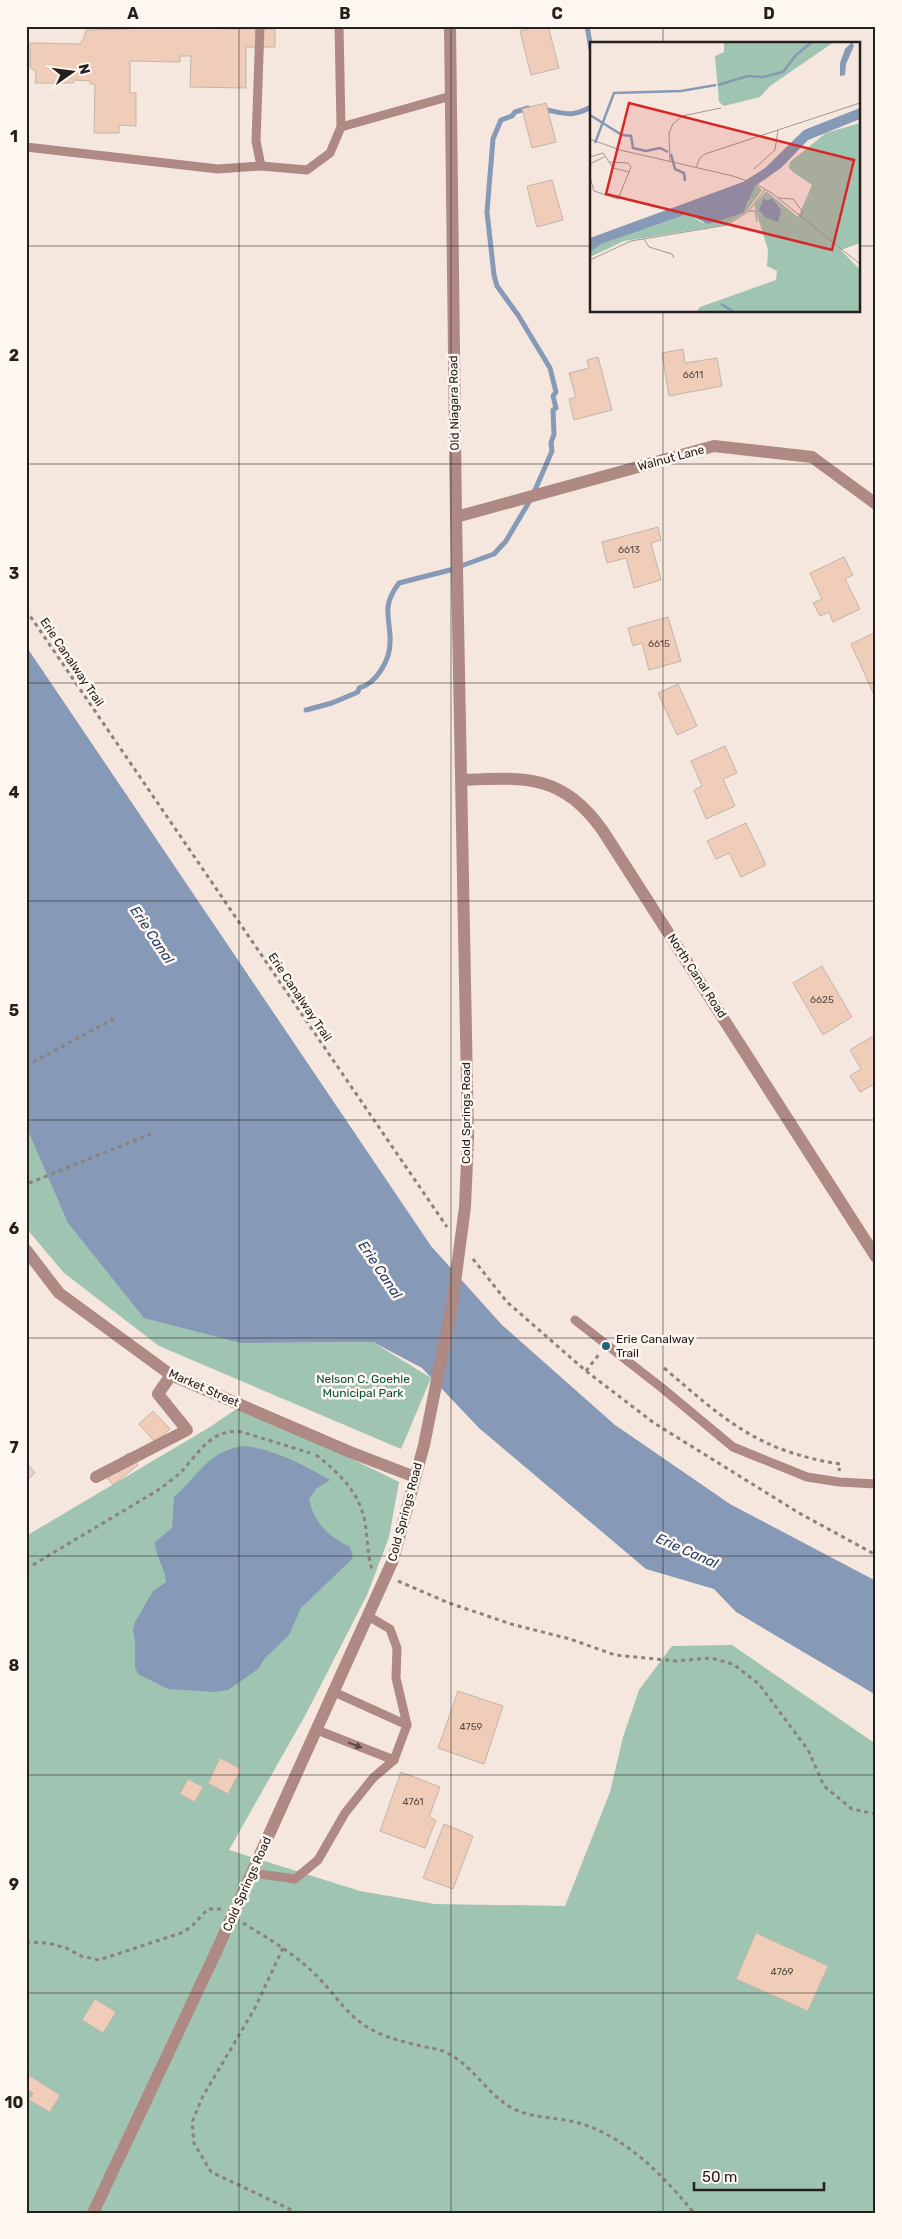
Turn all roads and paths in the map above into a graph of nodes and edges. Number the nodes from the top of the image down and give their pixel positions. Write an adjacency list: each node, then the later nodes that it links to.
1 (260, 26): 7 (lane)
2 (339, 26): 5 (lane)
3 (450, 26): 4 (street, Old Niagara Road)
4 (451, 96): 5 (lane); 9 (street, Old Niagara Road)
5 (341, 126): 7 (lane)
6 (26, 147): 7 (lane)
7 (261, 166)
8 (876, 504): 9 (street, Walnut Lane)
9 (456, 517): 11 (street, Old Niagara Road)
10 (26, 610): 16 (path, Erie Canalway Trail)
11 (462, 780): 18 (street, North Canal Road); 26 (street, Cold Springs Road)
12 (115, 1018): 13 (path)
13 (26, 1066)
14 (151, 1134): 15 (path)
15 (28, 1183)
16 (449, 1229)
17 (26, 1250): 24 (street, Market Street)
18 (876, 1257)
19 (472, 1258): 23 (path)
20 (575, 1320): 21 (lane)
21 (607, 1345): 23 (path); 27 (lane)
22 (664, 1368): 27 (path)
23 (586, 1371): 29 (path)
24 (171, 1375): 25 (street); 26 (street, Market Street)
25 (96, 1477)
26 (415, 1477): 33 (street, Cold Springs Road)
27 (839, 1482): 28 (lane)
28 (876, 1484)
29 (876, 1555)
30 (26, 1569): 31 (path)
31 (381, 1573)
32 (389, 1577): 38 (path)
33 (368, 1616): 34 (street, Cold Springs Road); 35 (lane)
34 (334, 1692): 35 (lane); 36 (street, Cold Springs Road)
35 (408, 1725): 37 (lane)
36 (316, 1730): 37 (lane, one-way to 37); 39 (street, Cold Springs Road)
37 (394, 1760): 39 (lane)
38 (876, 1814)
39 (252, 1873): 44 (street, Cold Springs Road)
40 (229, 1914): 42 (path)
41 (236, 1918): 43 (path)
42 (26, 1942)
43 (283, 1948): 45 (path); 46 (path)
44 (93, 2213)
45 (298, 2213)
46 (694, 2213)

